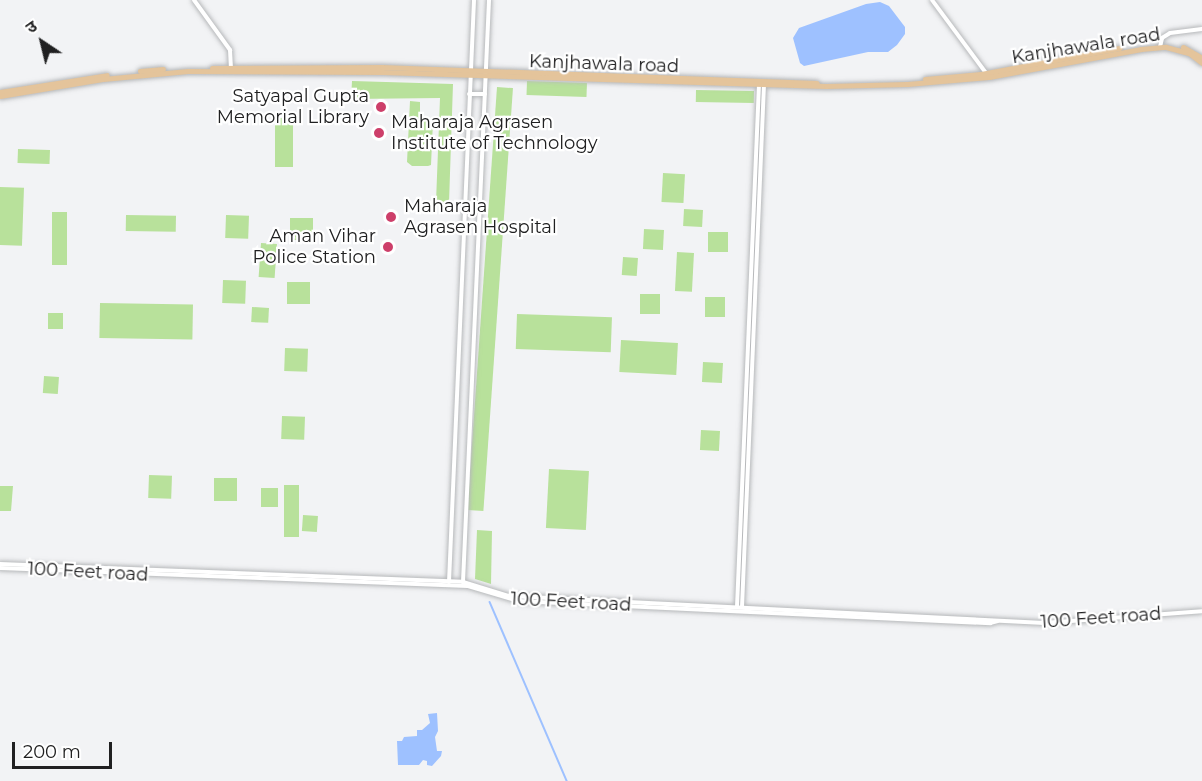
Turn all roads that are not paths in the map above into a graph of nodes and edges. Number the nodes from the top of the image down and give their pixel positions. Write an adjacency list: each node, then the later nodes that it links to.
1 (194, 0): 9 (street)
2 (474, 0): 10 (street)
3 (489, 0): 11 (street)
4 (932, 0): 12 (street)
5 (1202, 28): 6 (street)
6 (1160, 46): 7 (main road, Kanjhawala road); 8 (main road, Kanjhawala road); 12 (main road, Kanjhawala road); 13 (main road, Kanjhawala road)
7 (1202, 58)
8 (1202, 63)
9 (231, 68): 10 (main road, Kanjhawala road); 14 (main road, Kanjhawala road)
10 (470, 72): 11 (main road, Kanjhawala road); 14 (main road, Kanjhawala road); 15 (street)
11 (486, 73): 13 (main road, Kanjhawala road); 16 (street)
12 (986, 73): 13 (main road, Kanjhawala road)
13 (762, 82): 20 (street)
14 (0, 94)
15 (470, 94): 16 (street); 18 (street)
16 (485, 94): 19 (street)
17 (0, 566): 18 (street, 100 Feet road)
18 (449, 584): 19 (street, 100 Feet road)
19 (462, 584): 20 (street, 100 Feet road)
20 (739, 609): 21 (street, 100 Feet road)
21 (1202, 611)

